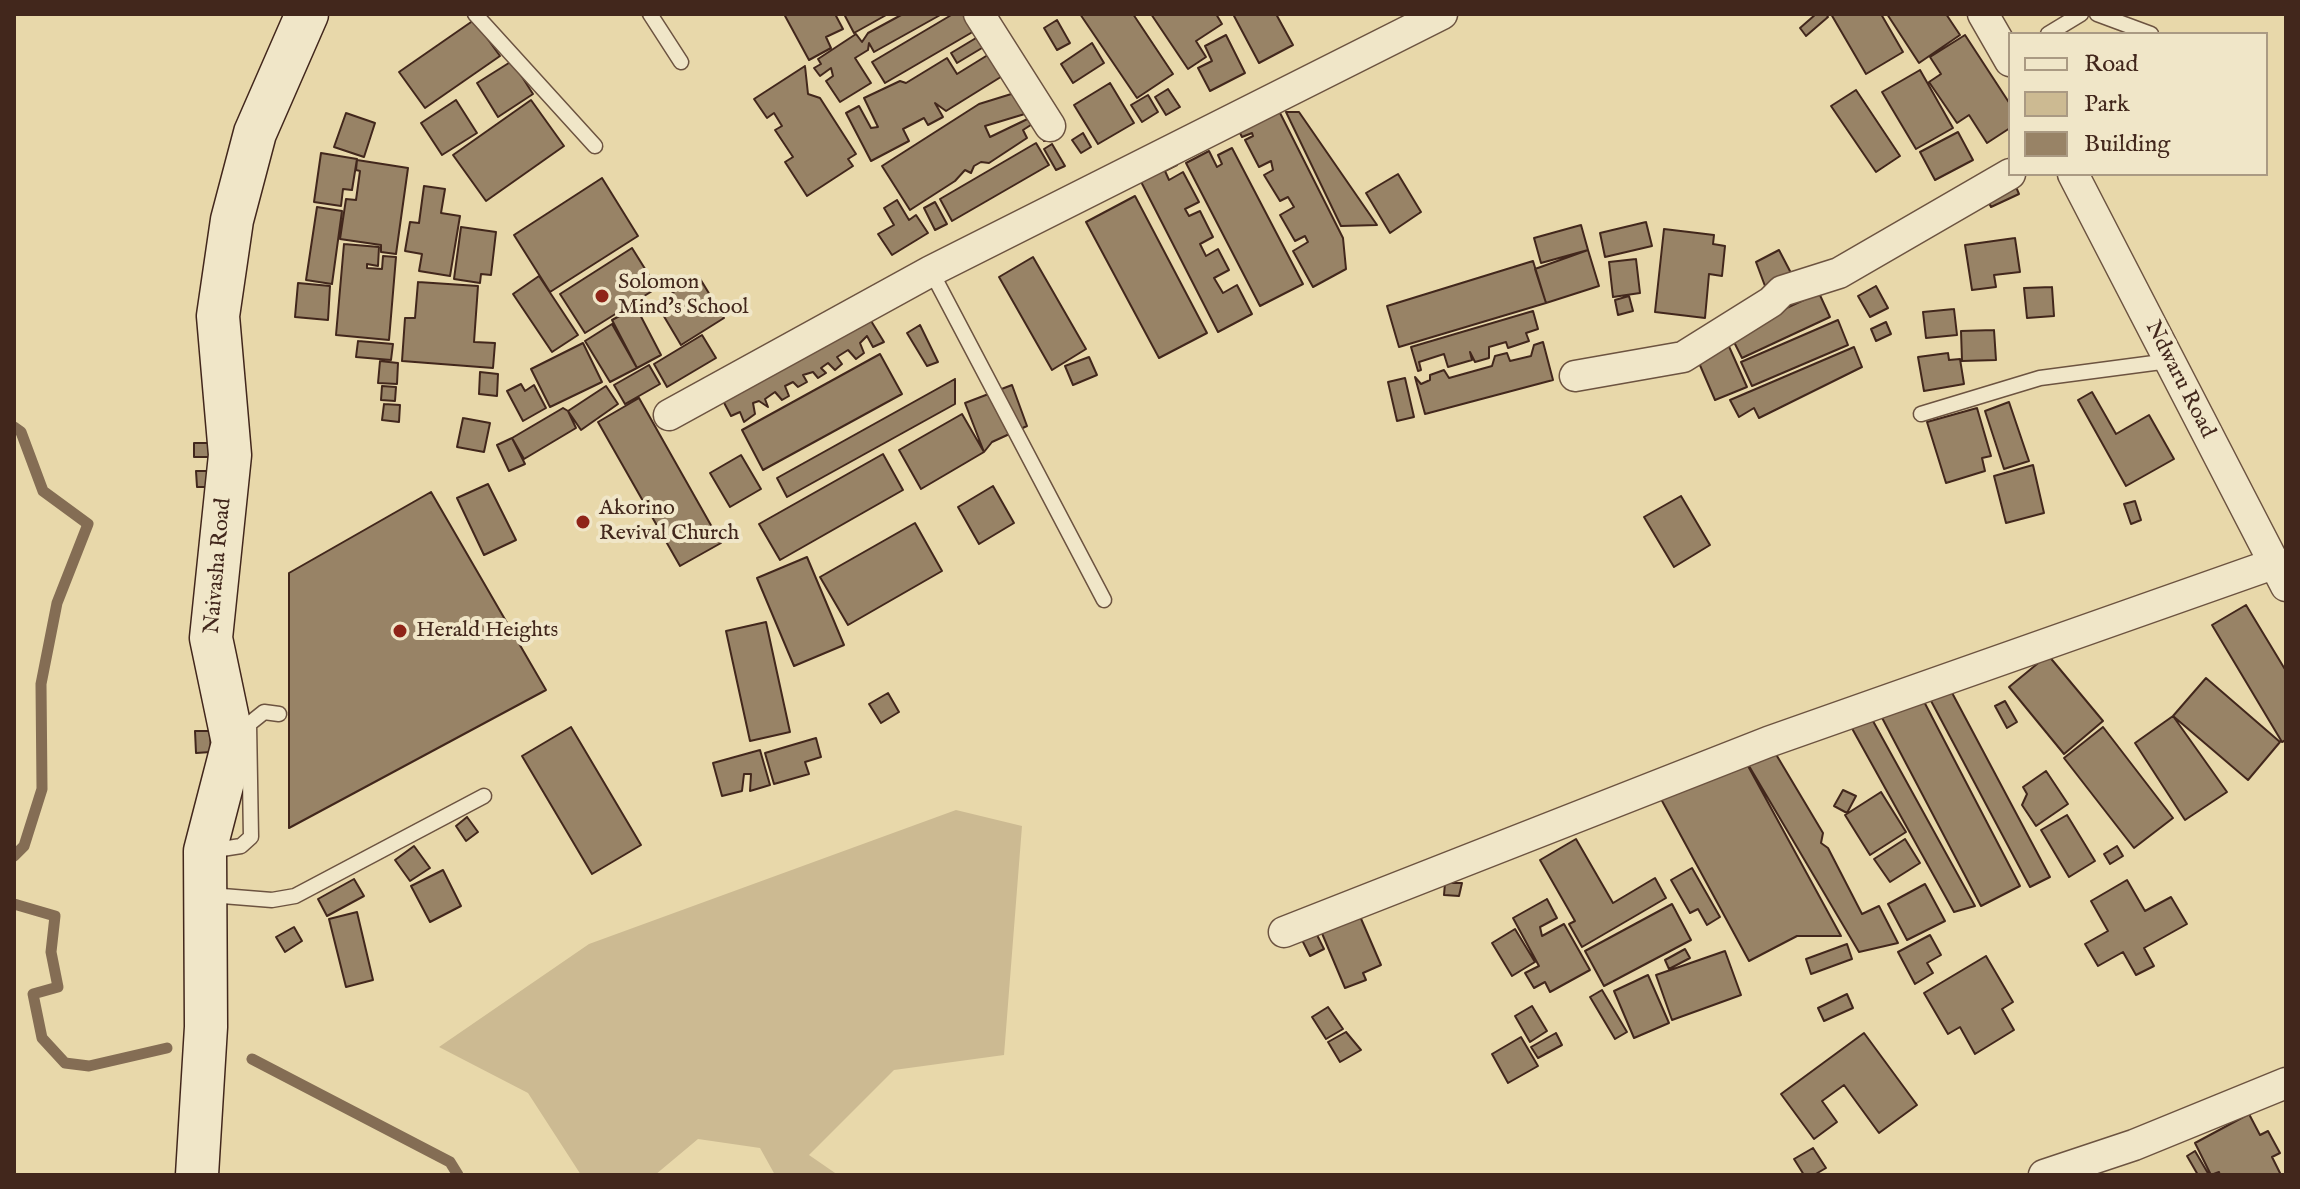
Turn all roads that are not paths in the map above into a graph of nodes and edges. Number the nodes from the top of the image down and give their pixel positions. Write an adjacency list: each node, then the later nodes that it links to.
1 (307, 14): 26 (main road, Naivasha Road)
2 (475, 14): 14 (lane)
3 (650, 14): 12 (lane)
4 (979, 14): 13 (street)
5 (1442, 14): 17 (street)
6 (1983, 14): 11 (street)
7 (2081, 14): 9 (lane)
8 (2097, 14): 10 (lane)
9 (2051, 32)
10 (2146, 32)
11 (2008, 57)
12 (681, 62)
13 (1050, 126)
14 (595, 146)
15 (2008, 175): 19 (street)
16 (2074, 176): 18 (street, Ndwaru Road)
17 (931, 271): 21 (street); 23 (lane)
18 (2169, 361): 20 (lane); 22 (street, Ndwaru Road)
19 (1575, 376)
20 (1921, 414)
21 (669, 415)
22 (2280, 575): 28 (street)
23 (1104, 600)
24 (279, 714): 26 (lane)
25 (484, 796): 27 (lane)
26 (205, 851): 27 (main road, Naivasha Road)
27 (206, 894): 30 (main road, Naivasha Road)
28 (1284, 932)
29 (2286, 1083): 31 (street)
30 (197, 1175)
31 (2044, 1175)

